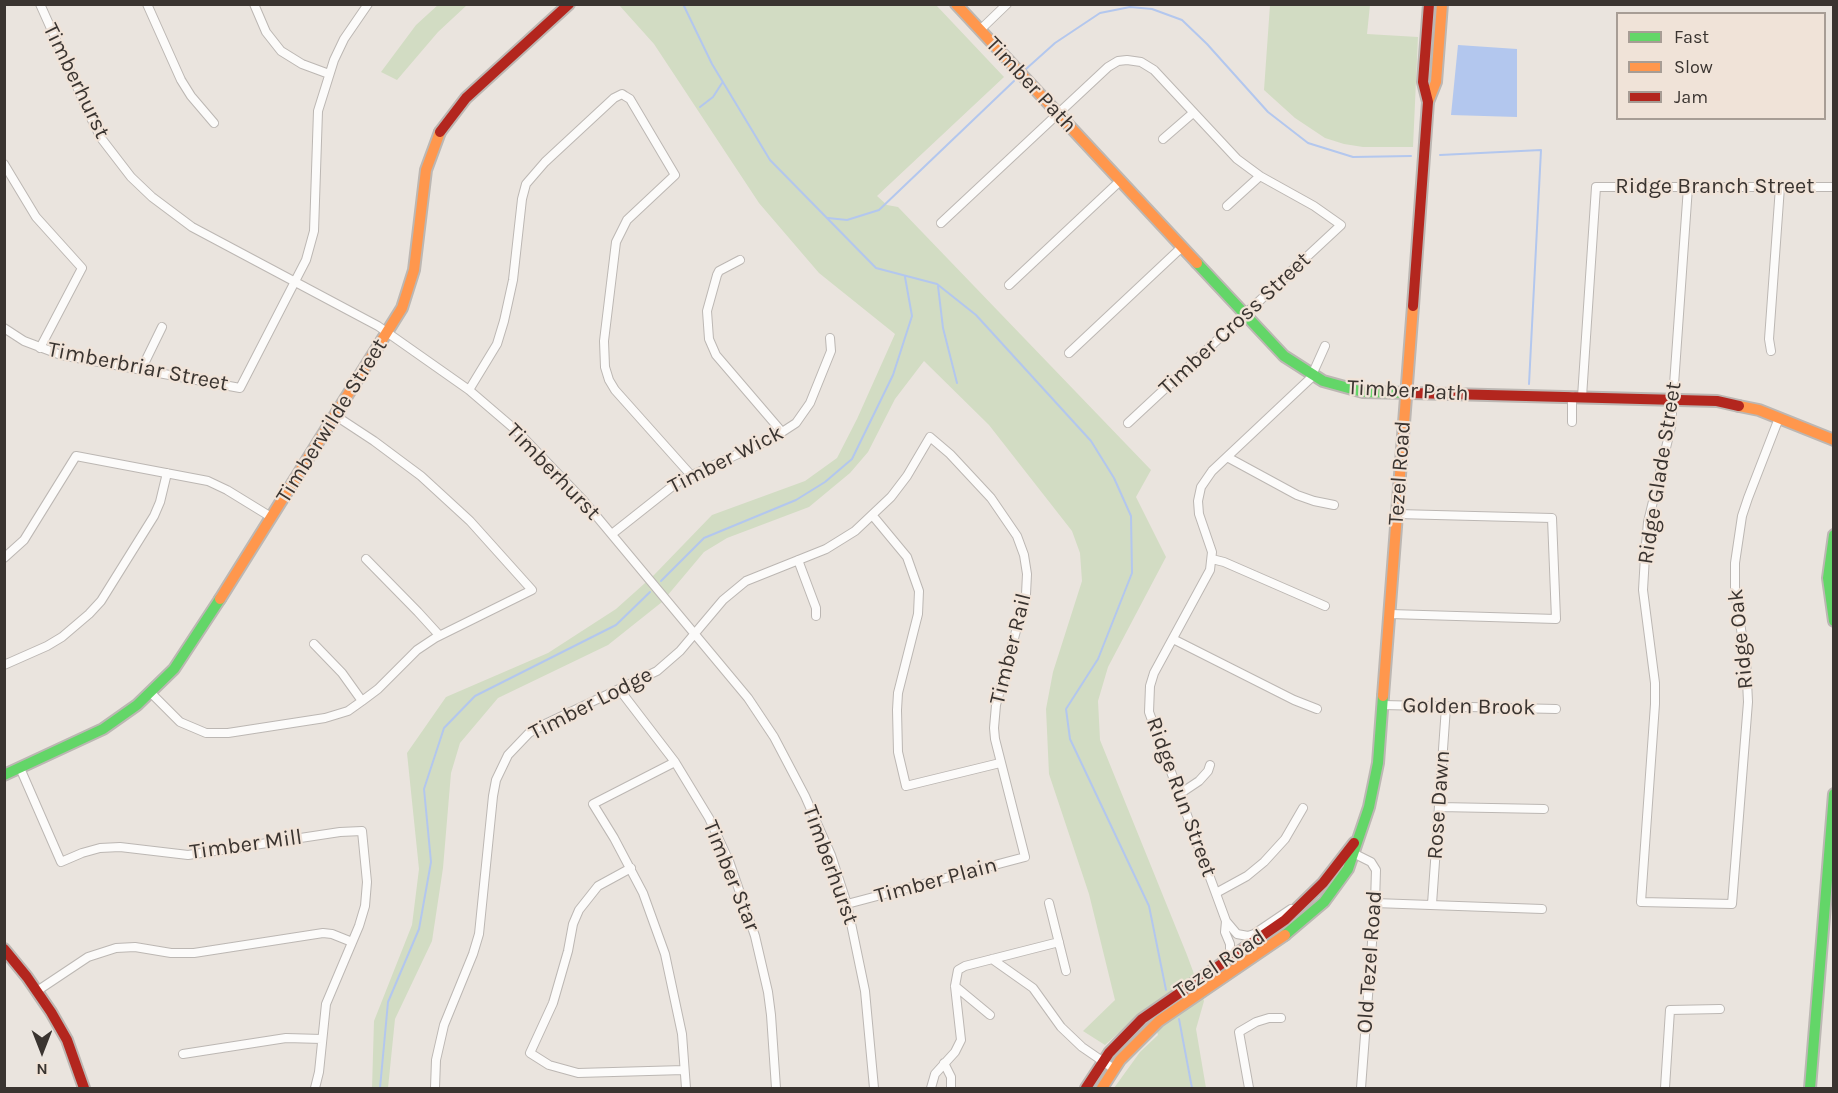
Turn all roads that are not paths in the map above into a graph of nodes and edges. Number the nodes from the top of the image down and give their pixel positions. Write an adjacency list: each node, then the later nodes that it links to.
1 (40, 4): 27 (street, Timberhurst)
2 (147, 4): 15 (street)
3 (254, 4): 11 (street)
4 (368, 4): 11 (street)
5 (569, 4): 32 (street, Timberwilde Street)
6 (956, 4): 10 (street, Timber Path)
7 (1007, 4): 10 (street)
8 (1429, 4): 12 (street, Tezel Road)
9 (1442, 4): 12 (street, Tezel Road)
10 (980, 30): 14 (street, Timber Path)
11 (328, 74): 27 (street)
12 (1428, 102): 41 (street, Tezel Road)
13 (1193, 113): 14 (street); 16 (street); 18 (street)
14 (1058, 114): 19 (street, Timber Path); 24 (street)
15 (214, 123)
16 (1164, 139)
17 (4, 165): 35 (street)
18 (1260, 176): 23 (street); 29 (street, Timber Cross Street)
19 (1120, 181): 25 (street, Timber Path); 28 (street)
20 (1688, 187): 21 (street, Ridge Branch Street); 42 (street, Ridge Branch Street); 43 (street, Ridge Glade Street)
21 (1780, 187): 22 (street, Ridge Branch Street); 36 (street)
22 (1833, 187)
23 (1227, 206)
24 (941, 223)
25 (1182, 247): 29 (street, Timber Path); 37 (street)
26 (740, 260): 48 (street)
27 (296, 282): 32 (street, Timberhurst); 38 (street, Timberbriar Street)
28 (1009, 285)
29 (1245, 315): 39 (street, Timber Path); 47 (street, Timber Cross Street)
30 (162, 327): 38 (street)
31 (4, 328): 35 (street, Timberbriar Street)
32 (387, 333): 40 (street, Timberhurst); 44 (street, Timberwilde Street)
33 (830, 338): 48 (street, Timber Wick)
34 (1325, 346): 39 (street)
35 (40, 348): 38 (street, Timberbriar Street)
36 (1771, 351)
37 (1069, 353)
38 (141, 370)
39 (1312, 376): 41 (street, Timber Path); 51 (street)
40 (469, 390): 53 (street); 58 (street, Timberhurst)
41 (1406, 394): 42 (street, Timber Path); 55 (street, Tezel Road)
42 (1577, 396): 43 (street, Timber Path); 46 (street)
43 (1673, 399): 45 (street, Timber Path); 100 (street, Ridge Glade Street)
44 (336, 416): 57 (street, Timberwilde Street); 69 (street)
45 (1779, 418): 50 (street, Timber Path); 100 (street, Ridge Oak)
46 (1572, 422)
47 (1128, 423)
48 (782, 432): 53 (street, Timber Wick)
49 (930, 437): 56 (street, Timber Lodge); 81 (street, Timber Rail)
50 (1833, 440)
51 (1227, 457): 54 (street); 61 (street)
52 (167, 473): 57 (street); 60 (street); 72 (street)
53 (690, 474): 58 (street, Timber Wick)
54 (1334, 505)
55 (1397, 514): 65 (street, Tezel Road); 65 (street)
56 (873, 516): 63 (street, Timber Lodge); 81 (street)
57 (271, 517): 74 (street, Timberwilde Street)
58 (612, 534): 68 (street, Timberhurst)
59 (1833, 535): 67 (street)
60 (4, 558)
61 (1212, 559): 64 (street); 70 (street, Ridge Run Street)
62 (366, 560): 69 (street)
63 (798, 560): 66 (street); 68 (street, Timber Lodge)
64 (1325, 606)
65 (1390, 614): 76 (street, Tezel Road)
66 (816, 616)
67 (1833, 621)
68 (695, 633): 73 (street, Timber Lodge); 98 (street, Timberhurst)
69 (439, 635): 75 (street)
70 (1173, 639): 78 (street); 86 (street, Ridge Run Street)
71 (314, 644): 75 (street)
72 (4, 666)
73 (619, 689): 80 (street, Timber Star); 122 (street, Timber Lodge)
74 (151, 693): 75 (street); 83 (street, Timberwilde Street)
75 (362, 701)
76 (1383, 705): 77 (street, Golden Brook); 90 (street, Tezel Road)
77 (1446, 707): 79 (street, Golden Brook); 87 (street, Rose Dawn)
78 (1317, 709)
79 (1556, 710)
80 (675, 762): 93 (street); 124 (street, Timber Star)
81 (1000, 763): 92 (street, Timber Rail)
82 (1210, 765): 86 (street)
83 (21, 768): 84 (street, Timberwilde Street); 103 (street, Timber Mill)
84 (4, 775)
85 (1833, 794): 91 (street)
86 (1178, 795): 94 (street, Ridge Run Street)
87 (1439, 807): 89 (street); 99 (street, Rose Dawn)
88 (1303, 808): 94 (street)
89 (1544, 808)
90 (1351, 852): 95 (street, Tezel Road); 97 (street, Old Tezel Road); 118 (street, Tezel Road)
91 (1831, 856): 133 (street)
92 (1024, 857): 98 (street, Timber Plain)
93 (631, 868): 119 (street); 119 (street)
94 (1216, 893): 102 (street, Ridge Run Street)
95 (1307, 900): 102 (street); 107 (street, Tezel Road)
96 (1049, 903): 104 (street)
97 (1375, 903): 99 (street); 131 (street, Old Tezel Road)
98 (847, 904): 125 (street, Timberhurst)
99 (1432, 904): 101 (street)
100 (1732, 904)
101 (1542, 909)
102 (1226, 921): 107 (street, Ridge Run Street)
103 (352, 942): 110 (street); 114 (street)
104 (1059, 942): 106 (street); 108 (street)
105 (4, 949): 110 (street)
106 (992, 959): 109 (street); 116 (street)
107 (1225, 961): 116 (street, Tezel Road)
108 (1066, 971)
109 (955, 986): 112 (street); 117 (street)
110 (37, 991): 120 (street)
111 (1720, 1009): 132 (street)
112 (990, 1015)
113 (1281, 1018): 130 (street)
114 (322, 1039): 115 (street); 121 (street)
115 (183, 1054)
116 (1102, 1062): 118 (street); 128 (street, Tezel Road)
117 (944, 1063): 126 (street); 127 (street)
118 (1114, 1069): 129 (street, Tezel Road)
119 (684, 1070): 123 (street)
120 (84, 1089)
121 (315, 1089)
122 (435, 1089)
123 (686, 1089)
124 (776, 1089)
125 (874, 1089)
126 (931, 1089)
127 (951, 1089)
128 (1086, 1089)
129 (1102, 1089)
130 (1250, 1089)
131 (1361, 1089)
132 (1665, 1089)
133 (1810, 1089)

